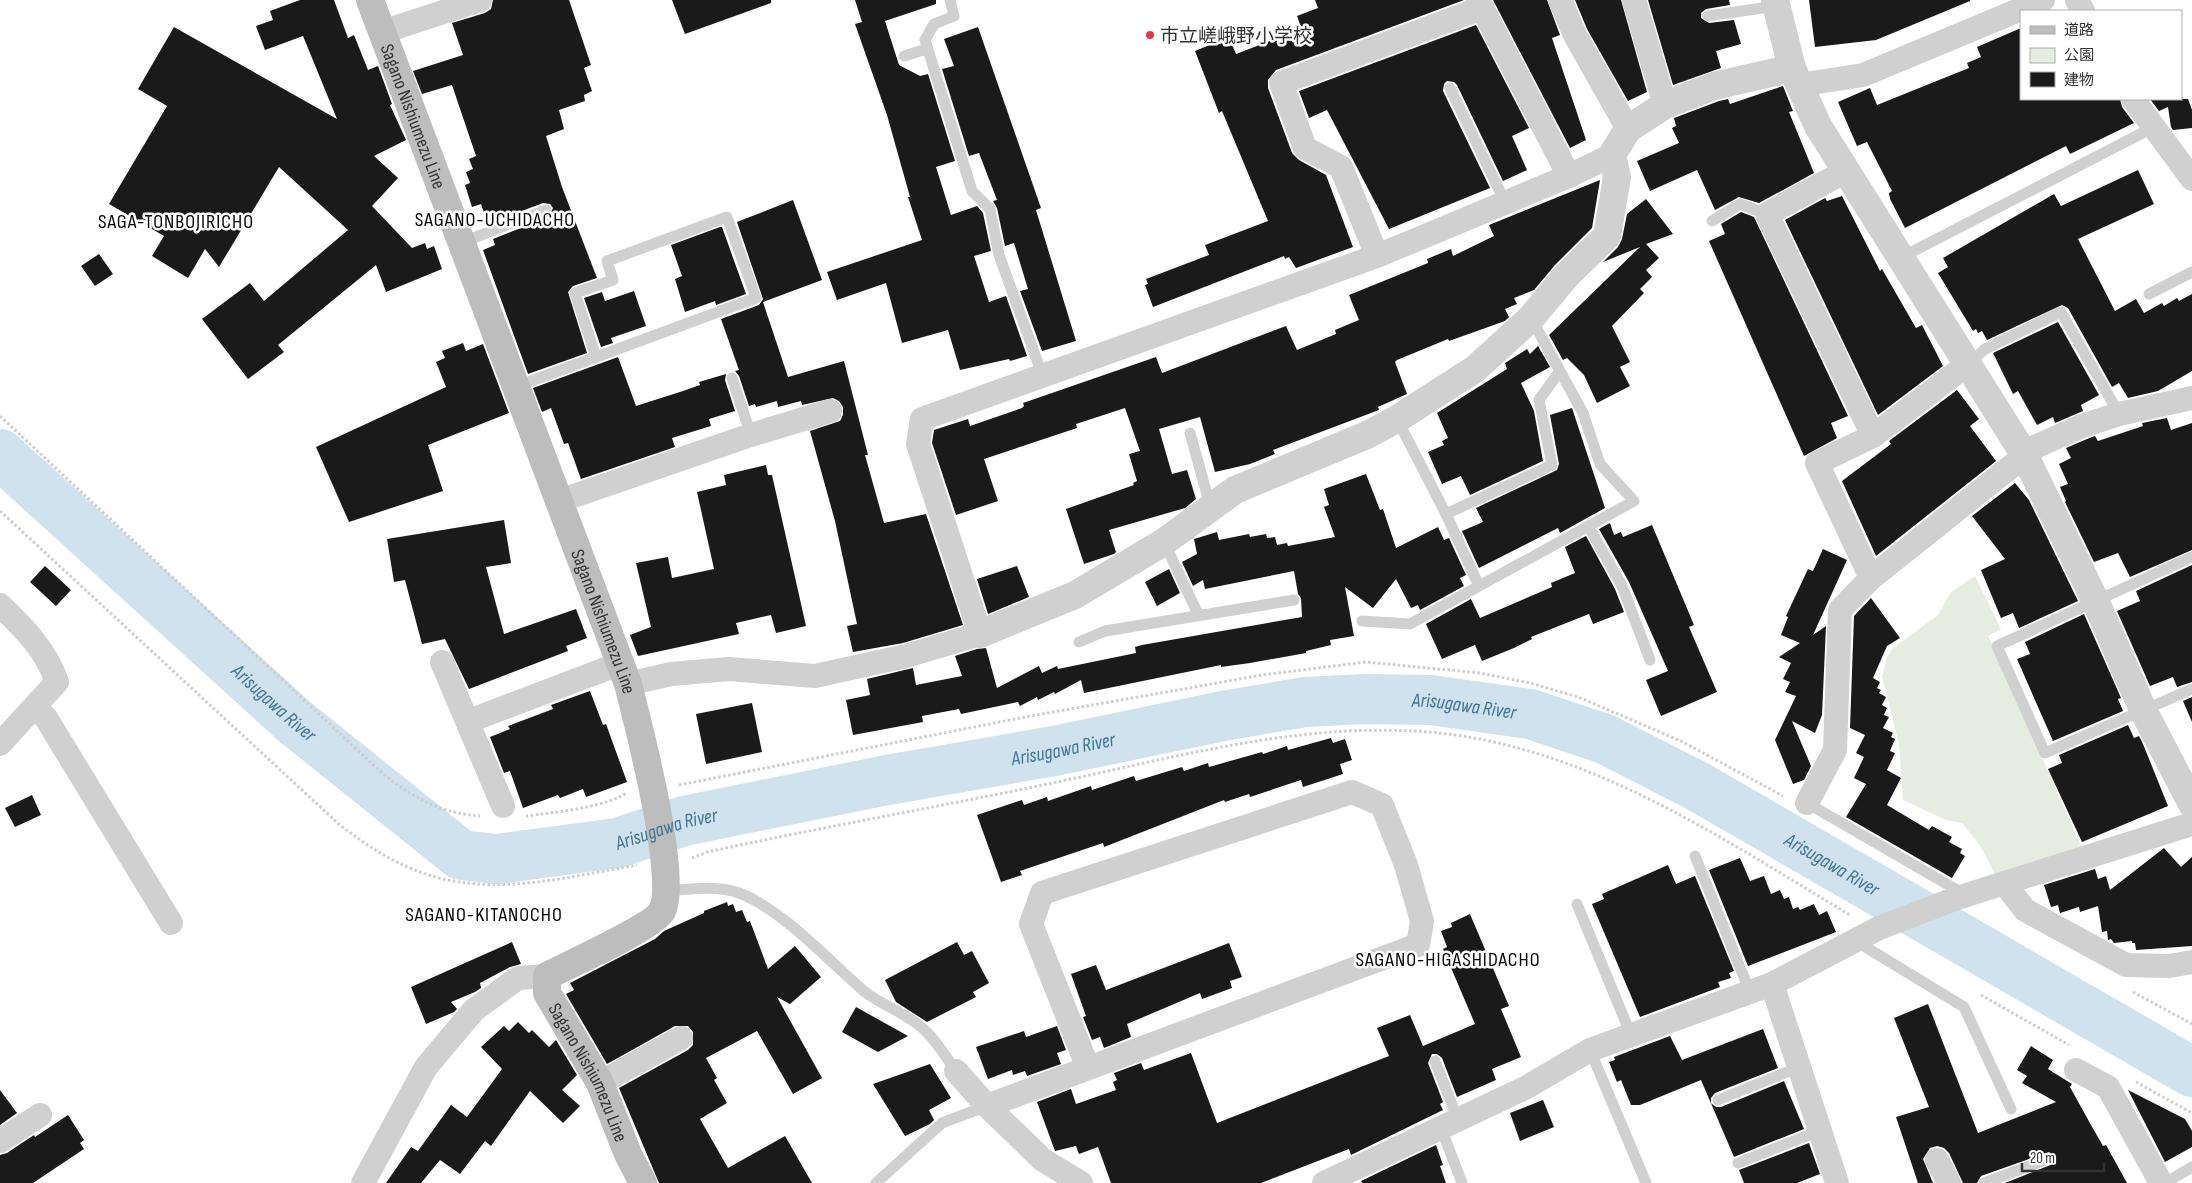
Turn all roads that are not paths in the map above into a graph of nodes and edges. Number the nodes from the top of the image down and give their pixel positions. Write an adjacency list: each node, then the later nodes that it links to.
1 (370, 0): 10 (main road, Sagano Nishiumezu Line)
2 (480, 0): 10 (street)
3 (950, 0): 11 (lane)
4 (1560, 0): 18 (street)
5 (1634, 0): 16 (street)
6 (2043, 0): 13 (street)
7 (1776, 3): 9 (lane); 13 (street)
8 (1480, 4): 22 (street); 28 (street)
9 (1708, 16)
10 (382, 32): 27 (main road, Sagano Nishiumezu Line)
11 (927, 49): 12 (lane); 36 (lane)
12 (904, 56)
13 (1796, 76): 16 (street); 21 (street)
14 (1450, 88): 23 (lane)
15 (2134, 100): 17 (street)
16 (1665, 105): 18 (street)
17 (2154, 127): 20 (street); 29 (lane)
18 (1628, 129): 19 (street)
19 (1612, 155): 22 (street); 32 (street)
20 (2188, 167)
21 (1846, 171): 25 (street); 29 (street)
22 (1570, 176): 23 (street)
23 (1505, 202): 28 (street)
24 (546, 210): 27 (lane)
25 (1767, 214): 26 (lane); 45 (street)
26 (1712, 221)
27 (463, 242): 38 (main road, Sagano Nishiumezu Line)
28 (1377, 256): 36 (street)
29 (1902, 257): 34 (street)
30 (2192, 272): 31 (lane)
31 (2149, 294)
32 (1531, 318): 35 (lane); 42 (street)
33 (596, 357): 33 (lane); 38 (lane)
34 (1968, 364): 41 (lane); 45 (street); 46 (street)
35 (1560, 372): 49 (lane); 50 (lane)
36 (1043, 377): 60 (street)
37 (732, 378): 44 (lane)
38 (515, 387): 47 (main road, Sagano Nishiumezu Line)
39 (2192, 398): 41 (street)
40 (830, 411): 44 (street)
41 (2119, 414): 46 (street)
42 (1397, 419): 48 (street); 49 (lane)
43 (1190, 433): 48 (lane)
44 (751, 435): 47 (street)
45 (1873, 436): 53 (street)
46 (2024, 454): 53 (street); 56 (street)
47 (559, 501): 64 (main road, Sagano Nishiumezu Line)
48 (1211, 509): 51 (street)
49 (1446, 514): 54 (lane)
50 (1589, 527): 54 (lane); 62 (lane)
51 (1164, 542): 58 (lane); 60 (street)
52 (2192, 558): 56 (lane)
53 (1871, 578): 70 (street)
54 (1479, 586): 59 (lane)
55 (1294, 600): 58 (lane)
56 (2095, 600): 67 (street); 67 (lane)
57 (0, 604): 66 (street)
58 (1198, 614): 61 (lane)
59 (1362, 621)
60 (980, 634): 64 (street)
61 (1079, 642)
62 (1650, 660)
63 (442, 662): 68 (street)
64 (624, 674): 68 (street); 76 (main road, Sagano Nishiumezu Line)
65 (2192, 689): 67 (lane)
66 (34, 707): 69 (street); 79 (street)
67 (2143, 710): 71 (street)
68 (469, 721): 72 (street)
69 (0, 744)
70 (1807, 803): 77 (lane)
71 (2192, 804)
72 (511, 812)
73 (2192, 824): 75 (street)
74 (1695, 856): 83 (lane)
75 (2004, 884): 77 (street); 81 (street)
76 (668, 891): 82 (main road); 91 (lane)
77 (1962, 897): 80 (street)
78 (1577, 904): 84 (lane)
79 (171, 924)
80 (1867, 933): 83 (street); 95 (lane)
81 (2192, 962)
82 (547, 976): 92 (main road, Sagano Nishiumezu Line); 105 (street)
83 (1761, 988): 84 (street); 90 (street)
84 (1631, 1035): 86 (street)
85 (681, 1038): 92 (street)
86 (1590, 1050): 97 (street); 110 (lane)
87 (2077, 1060): 114 (street)
88 (1436, 1061): 97 (lane)
89 (1088, 1068): 89 (street); 94 (street)
90 (1798, 1068): 93 (lane); 98 (street)
91 (956, 1071): 94 (street)
92 (600, 1083): 106 (main road, Sagano Nishiumezu Line)
93 (1718, 1100)
94 (987, 1106): 107 (lane); 108 (street)
95 (2011, 1109)
96 (40, 1115): 99 (street)
97 (1450, 1124): 104 (street); 109 (lane)
98 (1819, 1131): 102 (lane); 111 (street)
99 (0, 1141)
100 (2048, 1159): 113 (lane)
101 (1937, 1160): 112 (street)
102 (1738, 1162)
103 (2192, 1167): 114 (lane)
104 (1335, 1181)
105 (363, 1183)
106 (644, 1183)
107 (876, 1183)
108 (1082, 1183)
109 (1462, 1183)
110 (1646, 1183)
111 (1837, 1183)
112 (1949, 1183)
113 (1984, 1183)
114 (2163, 1183)

